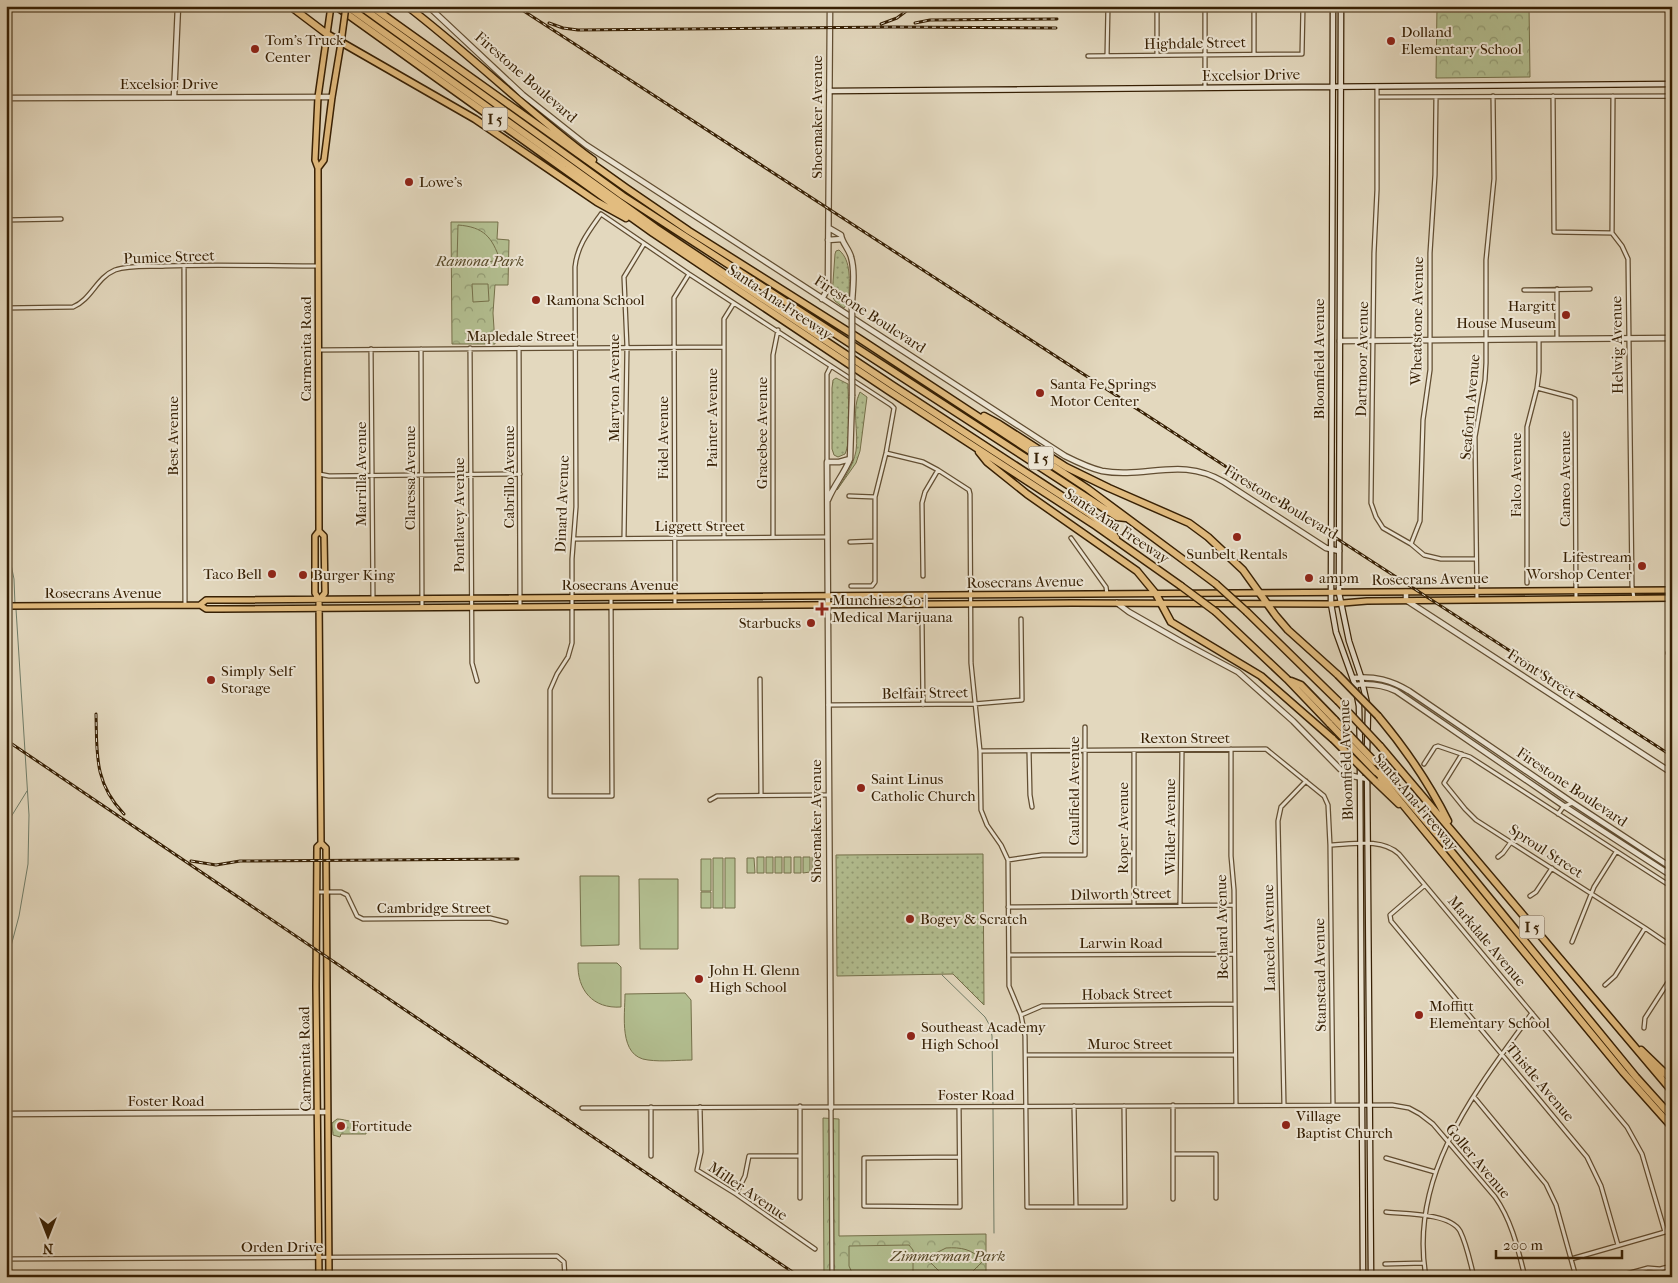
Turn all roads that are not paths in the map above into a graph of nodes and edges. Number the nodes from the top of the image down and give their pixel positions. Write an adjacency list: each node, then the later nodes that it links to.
1 (178, 6): 35 (street)
2 (290, 6): 18 (highway)
3 (331, 6): 18 (main road, Carmenita Road)
4 (336, 6): 47 (highway, Santa Ana Freeway / I 5)
5 (346, 6): 19 (main road, Carmenita Road, bridge); 110 (highway)
6 (360, 6): 100 (highway)
7 (371, 6): 43 (highway, Santa Ana Freeway / I 5)
8 (407, 6): 43 (highway)
9 (428, 6): 58 (street, Firestone Boulevard)
10 (830, 6): 30 (street, Shoemaker Avenue)
11 (1108, 6): 24 (street)
12 (1157, 6): 21 (street)
13 (1205, 6): 22 (street)
14 (1254, 6): 20 (street)
15 (1303, 6): 20 (street, Highdale Street)
16 (1333, 6): 26 (street, Bloomfield Avenue)
17 (1341, 6): 27 (street, Bloomfield Avenue)
18 (327, 34): 19 (highway); 36 (main road, Carmenita Road)
19 (341, 43): 37 (main road, Carmenita Road); 47 (highway)
20 (1254, 54): 22 (street, Highdale Street)
21 (1157, 55): 22 (street, Highdale Street); 24 (street, Highdale Street)
22 (1205, 55): 29 (street)
23 (1088, 56): 24 (street, Highdale Street)
24 (1107, 56)
25 (1672, 84): 28 (street, Excelsior Drive)
26 (1333, 86): 27 (street, Excelsior Drive); 29 (street, Excelsior Drive); 62 (street, Bloomfield Avenue)
27 (1341, 86): 28 (street, Excelsior Drive); 61 (street, Bloomfield Avenue)
28 (1377, 86): 38 (street, Dartmoor Avenue)
29 (1205, 88): 30 (street, Excelsior Drive)
30 (830, 91): 46 (street, Shoemaker Avenue)
31 (1493, 96): 32 (street); 39 (street); 71 (street, Seaforth Avenue)
32 (1553, 96): 33 (street); 48 (street)
33 (1612, 96): 34 (street); 48 (street)
34 (1671, 96): 42 (street)
35 (174, 97): 36 (street, Excelsior Drive); 40 (street, Excelsior Drive)
36 (318, 97): 37 (street, Excelsior Drive); 41 (main road, Carmenita Road)
37 (332, 97): 41 (main road, Carmenita Road)
38 (1377, 97): 39 (street); 73 (street, Dartmoor Avenue)
39 (1436, 97): 70 (street, Wheatstone Avenue)
40 (6, 98)
41 (318, 168): 53 (main road, Carmenita Road)
42 (1672, 180)
43 (626, 188): 86 (highway, Santa Ana Freeway / I 5)
44 (61, 219): 45 (street)
45 (6, 220)
46 (828, 228): 49 (street); 50 (street, Shoemaker Avenue)
47 (653, 233): 87 (highway, Santa Ana Freeway / I 5)
48 (1612, 233): 69 (street, Helwig Avenue)
49 (842, 239): 50 (street); 89 (street, bridge)
50 (828, 240): 58 (street, Shoemaker Avenue)
51 (644, 244): 54 (street); 75 (street, Maryton Avenue); 80 (street, Dinard Avenue)
52 (184, 266): 53 (street, Pumice Street); 60 (street, Pumice Street); 159 (street, Best Avenue)
53 (318, 266): 83 (main road, Carmenita Road)
54 (689, 274): 59 (street); 76 (street, Fidel Avenue)
55 (1557, 289): 56 (street); 57 (street); 68 (street)
56 (1524, 290)
57 (1590, 290)
58 (822, 299): 113 (street, Firestone Boulevard)
59 (734, 302): 64 (street); 77 (street, Painter Avenue)
60 (6, 308)
61 (1340, 308): 62 (street); 63 (street, Bloomfield Avenue)
62 (1332, 313): 63 (street); 65 (street, Bloomfield Avenue)
63 (1340, 319): 72 (street, Bloomfield Avenue)
64 (778, 330): 84 (street); 103 (street, Gracebee Avenue)
65 (1332, 333): 72 (street); 74 (street, Bloomfield Avenue)
66 (1672, 338): 69 (street)
67 (1540, 339): 68 (street); 71 (street); 85 (street, Falco Avenue)
68 (1557, 339): 69 (street)
69 (1628, 339): 119 (street, Helwig Avenue)
70 (1430, 340): 71 (street); 73 (street); 112 (street, Wheatstone Avenue)
71 (1486, 340): 115 (street, Seaforth Avenue)
72 (1340, 341): 73 (street); 74 (street); 114 (street, Bloomfield Avenue)
73 (1374, 341): 112 (street, Dartmoor Avenue)
74 (1332, 346): 113 (street, Bloomfield Avenue)
75 (627, 347): 76 (street, Mapledale Street); 80 (street, Mapledale Street); 105 (street, Maryton Avenue)
76 (674, 347): 77 (street, Mapledale Street); 106 (street, Fidel Avenue)
77 (724, 347): 102 (street, Painter Avenue)
78 (470, 348): 79 (street, Mapledale Street); 82 (street, Mapledale Street); 95 (street, Pontlavey Avenue)
79 (519, 348): 80 (street, Mapledale Street); 93 (street, Cabrillo Avenue)
80 (576, 348): 108 (street, Dinard Avenue)
81 (371, 349): 82 (street, Mapledale Street); 83 (street, Mapledale Street); 96 (street, Marrilla Avenue)
82 (421, 349): 94 (street, Claressa Avenue)
83 (318, 350): 92 (main road, Carmenita Road)
84 (831, 366): 88 (street); 90 (street, Shoemaker Avenue)
85 (1537, 388): 117 (street, Falco Avenue); 122 (street, Cameo Avenue)
86 (953, 400): 100 (highway, Santa Ana Freeway / I 5); 124 (highway)
87 (975, 447): 110 (highway, Santa Ana Freeway / I 5); 130 (highway)
88 (886, 453): 91 (street); 98 (street)
89 (850, 459): 90 (street); 99 (street)
90 (827, 462): 99 (street, Shoemaker Avenue)
91 (938, 470): 116 (street); 131 (street)
92 (320, 474): 96 (street); 101 (main road, Carmenita Road)
93 (520, 474): 95 (street); 137 (street, Cabrillo Avenue)
94 (422, 475): 95 (street); 96 (street); 142 (street, Claressa Avenue)
95 (470, 475): 136 (street, Pontlavey Avenue)
96 (372, 476): 141 (street, Marrilla Avenue)
97 (849, 496): 98 (street)
98 (875, 497): 109 (street)
99 (827, 504): 104 (street, Shoemaker Avenue)
100 (1128, 518): 204 (highway, Santa Ana Freeway / I 5, bridge)
101 (320, 531): 146 (main road, Carmenita Road); 146 (main road, Carmenita Road)
102 (724, 537): 103 (street, Liggett Street); 106 (street, Liggett Street)
103 (773, 537): 104 (street, Liggett Street)
104 (827, 537): 134 (street, Shoemaker Avenue)
105 (624, 538): 106 (street, Liggett Street); 108 (street, Liggett Street)
106 (675, 538): 135 (street, Fidel Avenue)
107 (1071, 538): 129 (street)
108 (574, 539): 138 (street, Dinard Avenue)
109 (875, 541): 111 (street); 118 (street)
110 (1118, 541): 182 (highway, Santa Ana Freeway / I 5, bridge)
111 (850, 542)
112 (1410, 544): 115 (street, Dartmoor Avenue)
113 (1331, 549): 114 (street, Firestone Boulevard); 125 (street, Bloomfield Avenue)
114 (1339, 551): 126 (street, Bloomfield Avenue)
115 (1476, 559): 121 (street, Seaforth Avenue)
116 (923, 576)
117 (1527, 583)
118 (851, 586)
119 (1632, 590): 120 (main road, Rosecrans Avenue); 122 (main road, Rosecrans Avenue); 144 (street, Helwig Avenue)
120 (1672, 590)
121 (1477, 591): 122 (main road, Rosecrans Avenue); 123 (main road, Rosecrans Avenue); 143 (street, Seaforth Avenue)
122 (1576, 591): 148 (street, Cameo Avenue)
123 (1406, 592): 126 (main road, Rosecrans Avenue); 147 (street)
124 (1260, 593): 125 (main road, Rosecrans Avenue); 130 (main road, Rosecrans Avenue); 152 (highway)
125 (1330, 593): 126 (main road, Rosecrans Avenue); 158 (street, Bloomfield Avenue)
126 (1339, 593): 153 (street, Bloomfield Avenue)
127 (1035, 594): 128 (main road, Rosecrans Avenue); 132 (main road, Rosecrans Avenue); 149 (main road)
128 (1057, 594): 129 (main road, Rosecrans Avenue); 150 (main road)
129 (1107, 594): 130 (main road, Rosecrans Avenue)
130 (1156, 594): 157 (highway)
131 (970, 595): 132 (main road, Rosecrans Avenue); 134 (main road, Rosecrans Avenue); 155 (street)
132 (1015, 595): 156 (main road)
133 (764, 596): 134 (main road, Rosecrans Avenue); 135 (main road, Rosecrans Avenue); 161 (main road)
134 (828, 596): 154 (street, Shoemaker Avenue)
135 (675, 597): 139 (main road, Rosecrans Avenue); 166 (street, Fidel Avenue)
136 (471, 598): 137 (main road, Rosecrans Avenue); 142 (main road, Rosecrans Avenue); 168 (street, Pontlavey Avenue)
137 (520, 598): 138 (main road, Rosecrans Avenue); 163 (street, Cabrillo Avenue)
138 (572, 598): 139 (main road, Rosecrans Avenue); 164 (street, Dinard Avenue)
139 (612, 598): 165 (street)
140 (1672, 598): 144 (main road, Rosecrans Avenue)
141 (373, 599): 142 (main road, Rosecrans Avenue); 146 (main road, Rosecrans Avenue)
142 (422, 599): 167 (street, Claressa Avenue)
143 (1477, 599): 147 (main road, Rosecrans Avenue); 148 (main road, Rosecrans Avenue)
144 (1634, 599): 148 (main road, Rosecrans Avenue)
145 (220, 600): 146 (main road, Rosecrans Avenue); 160 (main road, Rosecrans Avenue); 170 (main road)
146 (319, 600): 169 (main road, Carmenita Road)
147 (1406, 600): 153 (main road, Rosecrans Avenue); 192 (street, Front Street)
148 (1576, 600)
149 (1035, 603): 150 (main road, Rosecrans Avenue); 156 (main road, Rosecrans Avenue)
150 (1057, 603): 151 (main road, Rosecrans Avenue)
151 (1117, 603): 157 (main road, Rosecrans Avenue); 193 (street)
152 (1267, 603): 157 (main road, Rosecrans Avenue); 158 (main road, Rosecrans Avenue); 204 (highway, bridge)
153 (1340, 603): 158 (main road, Rosecrans Avenue); 173 (street, Bloomfield Avenue)
154 (828, 604): 155 (main road, Rosecrans Avenue); 161 (main road, Rosecrans Avenue); 181 (street, Shoemaker Avenue)
155 (970, 604): 156 (main road, Rosecrans Avenue); 179 (street)
156 (1016, 604)
157 (1163, 604): 203 (highway, bridge)
158 (1331, 604): 174 (street, Bloomfield Avenue)
159 (185, 605): 160 (main road, Rosecrans Avenue); 162 (main road, Rosecrans Avenue)
160 (200, 605): 170 (main road, Rosecrans Avenue)
161 (763, 605): 166 (main road, Rosecrans Avenue)
162 (6, 606)
163 (520, 606): 164 (main road, Rosecrans Avenue); 168 (main road, Rosecrans Avenue)
164 (572, 606): 165 (main road, Rosecrans Avenue); 165 (street, Dinard Avenue)
165 (612, 606): 166 (main road, Rosecrans Avenue)
166 (675, 606)
167 (422, 607): 168 (main road, Rosecrans Avenue); 169 (main road, Rosecrans Avenue)
168 (471, 607): 176 (street, Pontlavey Avenue)
169 (320, 608): 170 (main road, Rosecrans Avenue); 206 (main road, Carmenita Road)
170 (220, 609)
171 (922, 619): 180 (street)
172 (1021, 619): 179 (street, Belfair Street)
173 (1361, 677): 174 (street, Firestone Boulevard); 177 (street, Bloomfield Avenue); 199 (street, Firestone Boulevard)
174 (1353, 678): 178 (street, Bloomfield Avenue)
175 (760, 679): 196 (street)
176 (477, 681)
177 (1362, 684): 178 (street, Firestone Boulevard); 194 (street, Bloomfield Avenue); 200 (street, Firestone Boulevard)
178 (1355, 685): 193 (street, Bloomfield Avenue)
179 (974, 704): 180 (street, Belfair Street); 188 (street)
180 (922, 705): 181 (street, Belfair Street)
181 (828, 706): 197 (street, Shoemaker Avenue)
182 (1332, 722): 203 (highway, Santa Ana Freeway / I 5, bridge); 265 (highway, bridge)
183 (1085, 727): 185 (street, Caulfield Avenue)
184 (1231, 749): 187 (street, Rexton Street); 195 (street, Rexton Street); 223 (street, Bechard Avenue)
185 (1085, 750): 186 (street, Rexton Street); 189 (street, Rexton Street); 212 (street, Caulfield Avenue)
186 (1134, 750): 187 (street, Rexton Street); 224 (street, Roper Avenue)
187 (1182, 750): 222 (street, Wilder Avenue)
188 (980, 751): 189 (street, Rexton Street); 212 (street)
189 (1029, 751): 201 (street)
190 (1462, 754): 191 (street); 202 (street); 205 (street, Sproul Street)
191 (1424, 764)
192 (1672, 772)
193 (1360, 778): 194 (street); 207 (street, Bloomfield Avenue)
194 (1366, 779): 208 (street, Bloomfield Avenue)
195 (1306, 781): 209 (street, Rexton Street); 251 (street, Lancelot Avenue)
196 (761, 795): 197 (street); 198 (street)
197 (829, 795): 261 (street, Shoemaker Avenue)
198 (710, 800)
199 (1573, 803): 200 (street); 214 (street, Firestone Boulevard)
200 (1564, 806): 202 (street); 215 (street, Firestone Boulevard)
201 (1032, 807)
202 (1558, 814): 210 (street)
203 (1421, 825): 266 (highway, Santa Ana Freeway / I 5)
204 (1453, 832): 237 (highway, Santa Ana Freeway / I 5)
205 (1511, 842): 211 (street); 213 (street, Sproul Street)
206 (322, 843): 218 (main road, Carmenita Road); 219 (main road, Carmenita Road)
207 (1361, 844): 208 (street, Markdale Avenue); 209 (street, Markdale Avenue); 242 (street, Bloomfield Avenue)
208 (1368, 844): 216 (street, Markdale Avenue); 243 (street, Bloomfield Avenue)
209 (1330, 845): 247 (street, Stanstead Avenue)
210 (1616, 852): 217 (street); 220 (street)
211 (1498, 857)
212 (1008, 860): 225 (street)
213 (1552, 868): 220 (street, Sproul Street); 221 (street)
214 (1672, 868)
215 (1672, 876)
216 (1425, 885): 235 (street, Markdale Avenue); 241 (street, Thistle Avenue)
217 (1672, 887)
218 (317, 892): 219 (street, Cambridge Street); 262 (main road, Carmenita Road)
219 (326, 892): 226 (street, Cambridge Street); 263 (main road, Carmenita Road)
220 (1591, 894): 227 (street, Sproul Street); 228 (street)
221 (1530, 896)
222 (1180, 905): 223 (street, Dilworth Street); 224 (street, Dilworth Street)
223 (1234, 905): 230 (street, Bechard Avenue)
224 (1134, 906): 225 (street, Dilworth Street)
225 (1008, 907): 231 (street)
226 (506, 922)
227 (1645, 928): 229 (street, Sproul Street); 233 (street)
228 (1572, 942)
229 (1672, 948)
230 (1234, 954): 231 (street, Larwin Road); 234 (street, Bechard Avenue)
231 (1009, 955): 236 (street)
232 (1672, 976): 238 (street)
233 (1605, 986)
234 (1235, 1004): 236 (street, Hoback Street); 240 (street, Bechard Avenue)
235 (1532, 1013): 241 (street); 286 (street, Markdale Avenue)
236 (1020, 1015): 239 (street)
237 (1612, 1022): 244 (highway); 245 (highway, Santa Ana Freeway / I 5)
238 (1644, 1028)
239 (1026, 1055): 240 (street, Muroc Street); 258 (street)
240 (1235, 1055): 250 (street, Bechard Avenue)
241 (1502, 1055): 246 (street); 287 (street, Thistle Avenue)
242 (1362, 1056): 243 (street); 248 (street, Bloomfield Avenue)
243 (1370, 1056): 249 (street, Bloomfield Avenue)
244 (1672, 1080)
245 (1672, 1091)
246 (1474, 1097): 267 (street); 292 (street)
247 (1333, 1104): 248 (street, Foster Road); 251 (street, Foster Road)
248 (1362, 1104): 249 (street, Foster Road); 268 (street, Bloomfield Avenue)
249 (1370, 1104): 267 (street, Goller Avenue); 269 (street, Bloomfield Avenue)
250 (1236, 1105): 251 (street, Foster Road); 255 (street, Foster Road)
251 (1284, 1105)
252 (800, 1106): 256 (street, Foster Road); 261 (street, Foster Road); 272 (street)
253 (1074, 1106): 254 (street, Foster Road); 258 (street, Foster Road); 280 (street)
254 (1124, 1106): 255 (street, Foster Road); 280 (street)
255 (1173, 1106): 270 (street)
256 (700, 1107): 260 (street, Foster Road); 276 (street, Miller Avenue)
257 (959, 1107): 258 (street, Foster Road); 261 (street, Foster Road); 273 (street)
258 (1026, 1107): 280 (street)
259 (582, 1108): 260 (street, Foster Road)
260 (651, 1108): 271 (street)
261 (831, 1108): 299 (street, Shoemaker Avenue)
262 (318, 1112): 263 (street, Foster Road); 264 (street, Foster Road); 289 (main road, Carmenita Road)
263 (327, 1112): 290 (main road, Carmenita Road)
264 (6, 1114)
265 (1672, 1117)
266 (1672, 1127)
267 (1448, 1141): 275 (street); 304 (street, Goller Avenue)
268 (1363, 1153): 269 (street); 281 (street, Bloomfield Avenue)
269 (1370, 1153): 282 (street, Bloomfield Avenue)
270 (1173, 1154): 278 (street); 279 (street)
271 (651, 1156)
272 (800, 1156): 276 (street); 277 (street)
273 (959, 1157): 273 (street)
274 (1386, 1158): 275 (street)
275 (1435, 1172): 284 (street)
276 (736, 1194): 288 (street, Miller Avenue)
277 (800, 1198)
278 (1216, 1198)
279 (1173, 1199)
280 (1076, 1207)
281 (1363, 1210): 282 (street); 300 (street, Bloomfield Avenue)
282 (1370, 1210): 301 (street, Bloomfield Avenue)
283 (1386, 1212): 284 (street)
284 (1426, 1217): 293 (street); 303 (street)
285 (1672, 1230): 286 (street)
286 (1665, 1232): 287 (street)
287 (1618, 1245): 292 (street)
288 (815, 1248)
289 (319, 1258): 290 (street, Orden Drive); 291 (street, Orden Drive); 296 (main road, Carmenita Road)
290 (328, 1258): 297 (main road, Carmenita Road); 298 (street, Orden Drive)
291 (6, 1259)
292 (1571, 1259): 305 (street)
293 (1424, 1262): 294 (street); 302 (street)
294 (1385, 1264)
295 (1672, 1266): 306 (street)
296 (320, 1277)
297 (329, 1277)
298 (565, 1277)
299 (832, 1277)
300 (1363, 1277)
301 (1371, 1277)
302 (1426, 1277)
303 (1474, 1277)
304 (1525, 1277)
305 (1576, 1277)
306 (1616, 1277)

